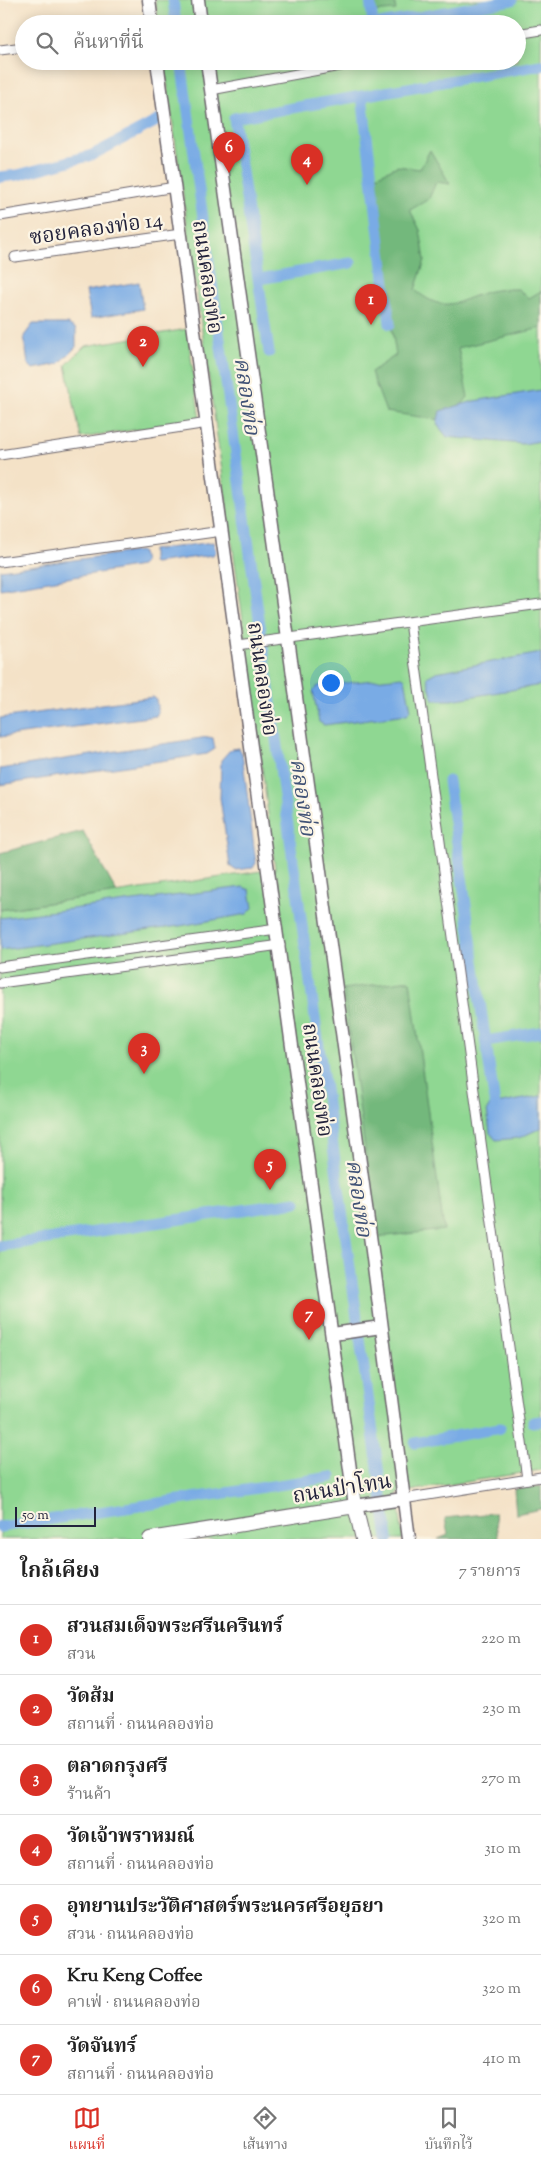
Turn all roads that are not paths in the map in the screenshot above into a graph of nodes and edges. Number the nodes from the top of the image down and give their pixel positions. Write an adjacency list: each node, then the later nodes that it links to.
1 (149, 0): 3 (street)
2 (198, 0): 4 (street)
3 (151, 15)
4 (200, 15)
5 (541, 30): 6 (street)
6 (526, 32)
7 (15, 48): 8 (street)
8 (0, 50)
9 (159, 70): 13 (street, ถนนคลองท่อ)
10 (208, 70): 12 (street, ถนนคลองท่อ)
11 (319, 70): 12 (street)
12 (211, 90): 23 (street, ถนนคลองท่อ)
13 (175, 187): 14 (street); 15 (street, ถนนคลองท่อ)
14 (0, 216)
15 (181, 234): 16 (street, ซอยคลองท่อ 14); 17 (street, ถนนคลองท่อ)
16 (15, 257)
17 (208, 423): 18 (street); 19 (street, ถนนคลองท่อ)
18 (0, 455)
19 (222, 531): 20 (street); 24 (street, ถนนคลองท่อ)
20 (0, 562)
21 (541, 604): 22 (street)
22 (410, 622): 23 (street); 32 (street)
23 (282, 639): 24 (street); 29 (street, ถนนคลองท่อ)
24 (244, 644): 25 (street, ถนนคลองท่อ)
25 (277, 929): 26 (street, ถนนคลองท่อ); 27 (street)
26 (280, 945): 28 (street); 30 (street, ถนนคลองท่อ)
27 (0, 967)
28 (0, 983)
29 (378, 1328): 30 (street); 33 (street, ถนนคลองท่อ)
30 (336, 1334): 34 (street, ถนนคลองท่อ)
31 (541, 1477): 32 (street, ถนนป่าโทน)
32 (528, 1479): 33 (street, ถนนป่าโทน)
33 (400, 1499): 34 (street, ถนนป่าโทน); 37 (street, ถนนคลองท่อ)
34 (361, 1505): 35 (main road, ถนนป่าโทน); 36 (main road, ถนนคลองท่อ)
35 (150, 1539)
36 (362, 1539)
37 (409, 1539)

